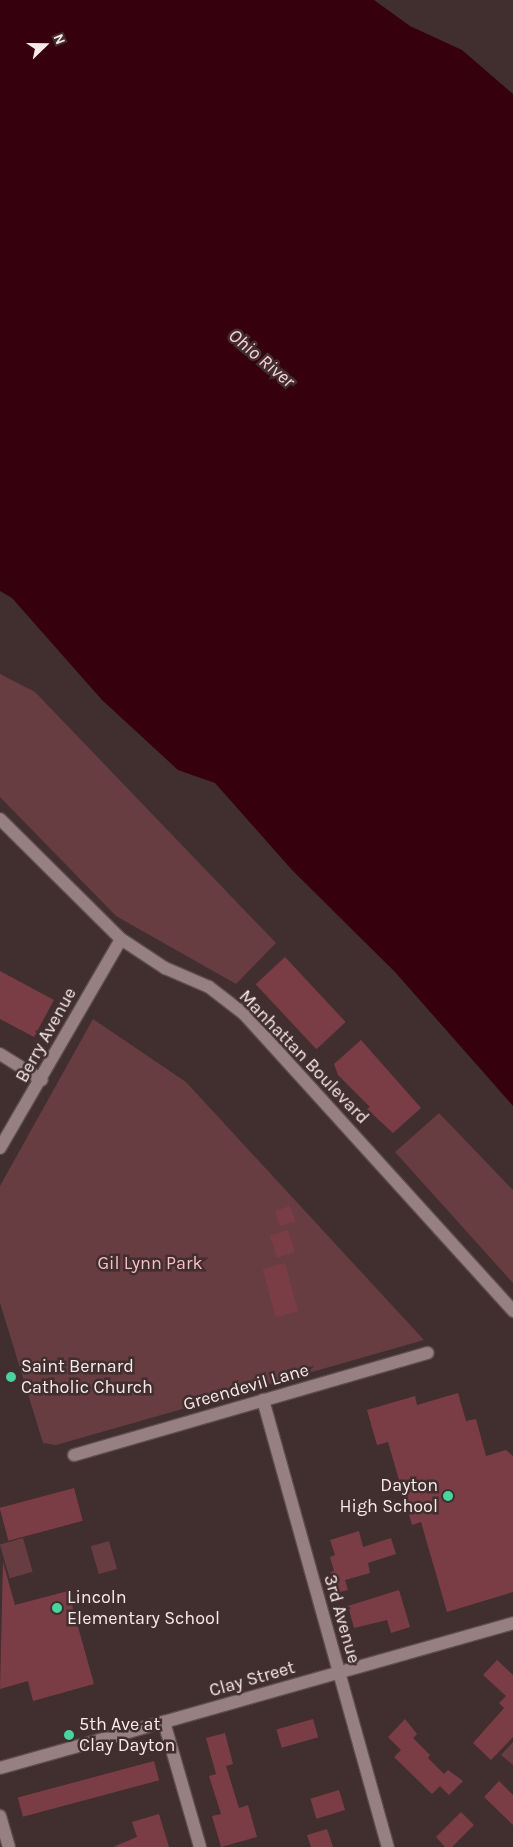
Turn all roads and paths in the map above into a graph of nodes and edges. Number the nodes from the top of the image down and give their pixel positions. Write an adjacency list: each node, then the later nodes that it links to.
1 (0, 819): 2 (street, Manhattan Boulevard)
2 (122, 938): 4 (street, Berry Avenue); 6 (street, Manhattan Boulevard)
3 (0, 1054): 4 (street)
4 (42, 1080): 5 (street, Berry Avenue)
5 (0, 1148)
6 (513, 1311)
7 (428, 1353): 8 (street, Greendevil Lane)
8 (263, 1400): 9 (street, Greendevil Lane); 11 (street, 3rd Avenue)
9 (74, 1455)
10 (513, 1623): 11 (street, Clay Street)
11 (339, 1672): 12 (street, Clay Street); 17 (street, 3rd Avenue)
12 (164, 1722): 13 (street, Clay Street); 16 (street)
13 (0, 1768)
14 (0, 1816): 15 (street)
15 (9, 1847)
16 (200, 1847)
17 (388, 1847)

